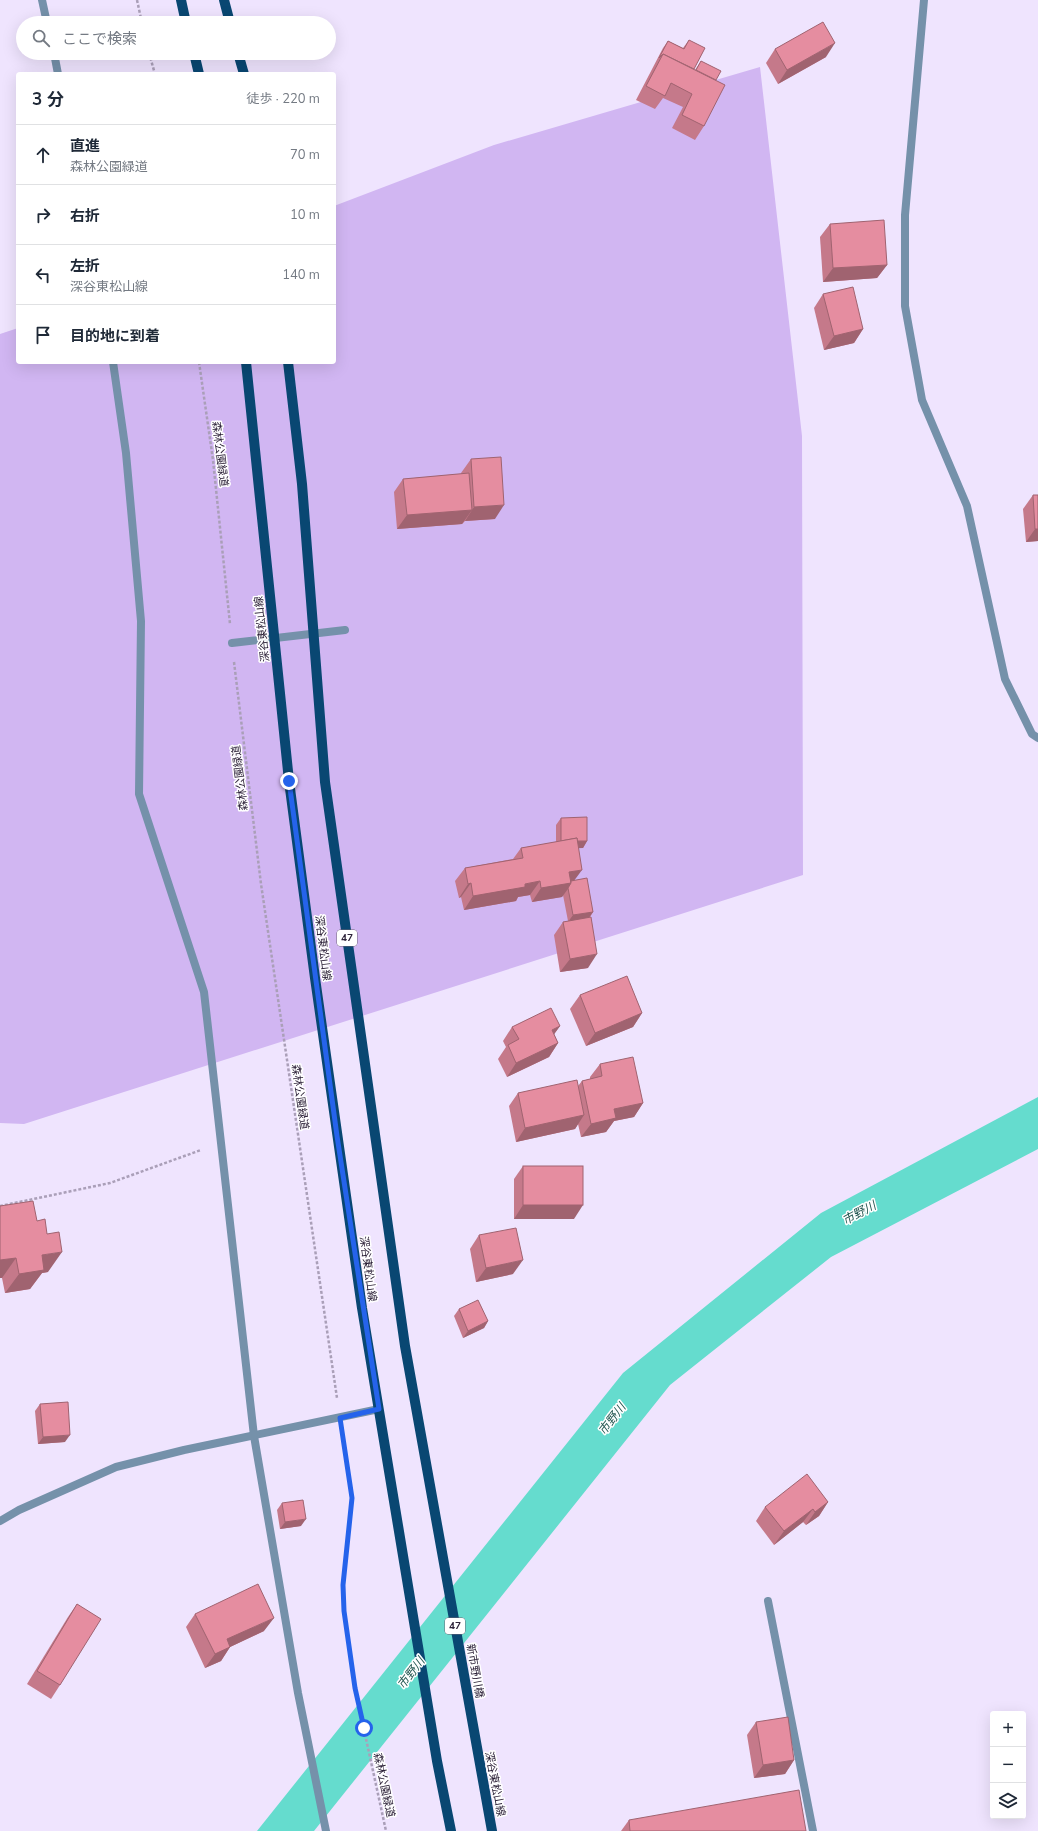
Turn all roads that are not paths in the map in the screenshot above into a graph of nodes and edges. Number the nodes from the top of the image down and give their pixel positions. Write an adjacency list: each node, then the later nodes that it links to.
1 (42, 0): 5 (street)
2 (181, 0): 6 (main road)
3 (224, 0): 7 (main road)
4 (924, 0): 19 (street)
5 (45, 16)
6 (184, 16)
7 (228, 16)
8 (55, 60): 11 (street)
9 (196, 60): 12 (main road)
10 (240, 60): 13 (main road)
11 (58, 72)
12 (199, 72)
13 (243, 72)
14 (113, 364): 21 (street)
15 (246, 364): 20 (main road, 深谷東松山線)
16 (288, 364): 24 (main road, 新市野川橋 / 47)
17 (345, 630): 18 (street)
18 (232, 643)
19 (1038, 738)
20 (379, 1409): 21 (street); 26 (main road, 深谷東松山線)
21 (254, 1436): 22 (street); 25 (street)
22 (0, 1521)
23 (768, 1601): 28 (street)
24 (475, 1741): 27 (main road, 深谷東松山線 / 47)
25 (326, 1831)
26 (451, 1831)
27 (492, 1831)
28 (813, 1831)

